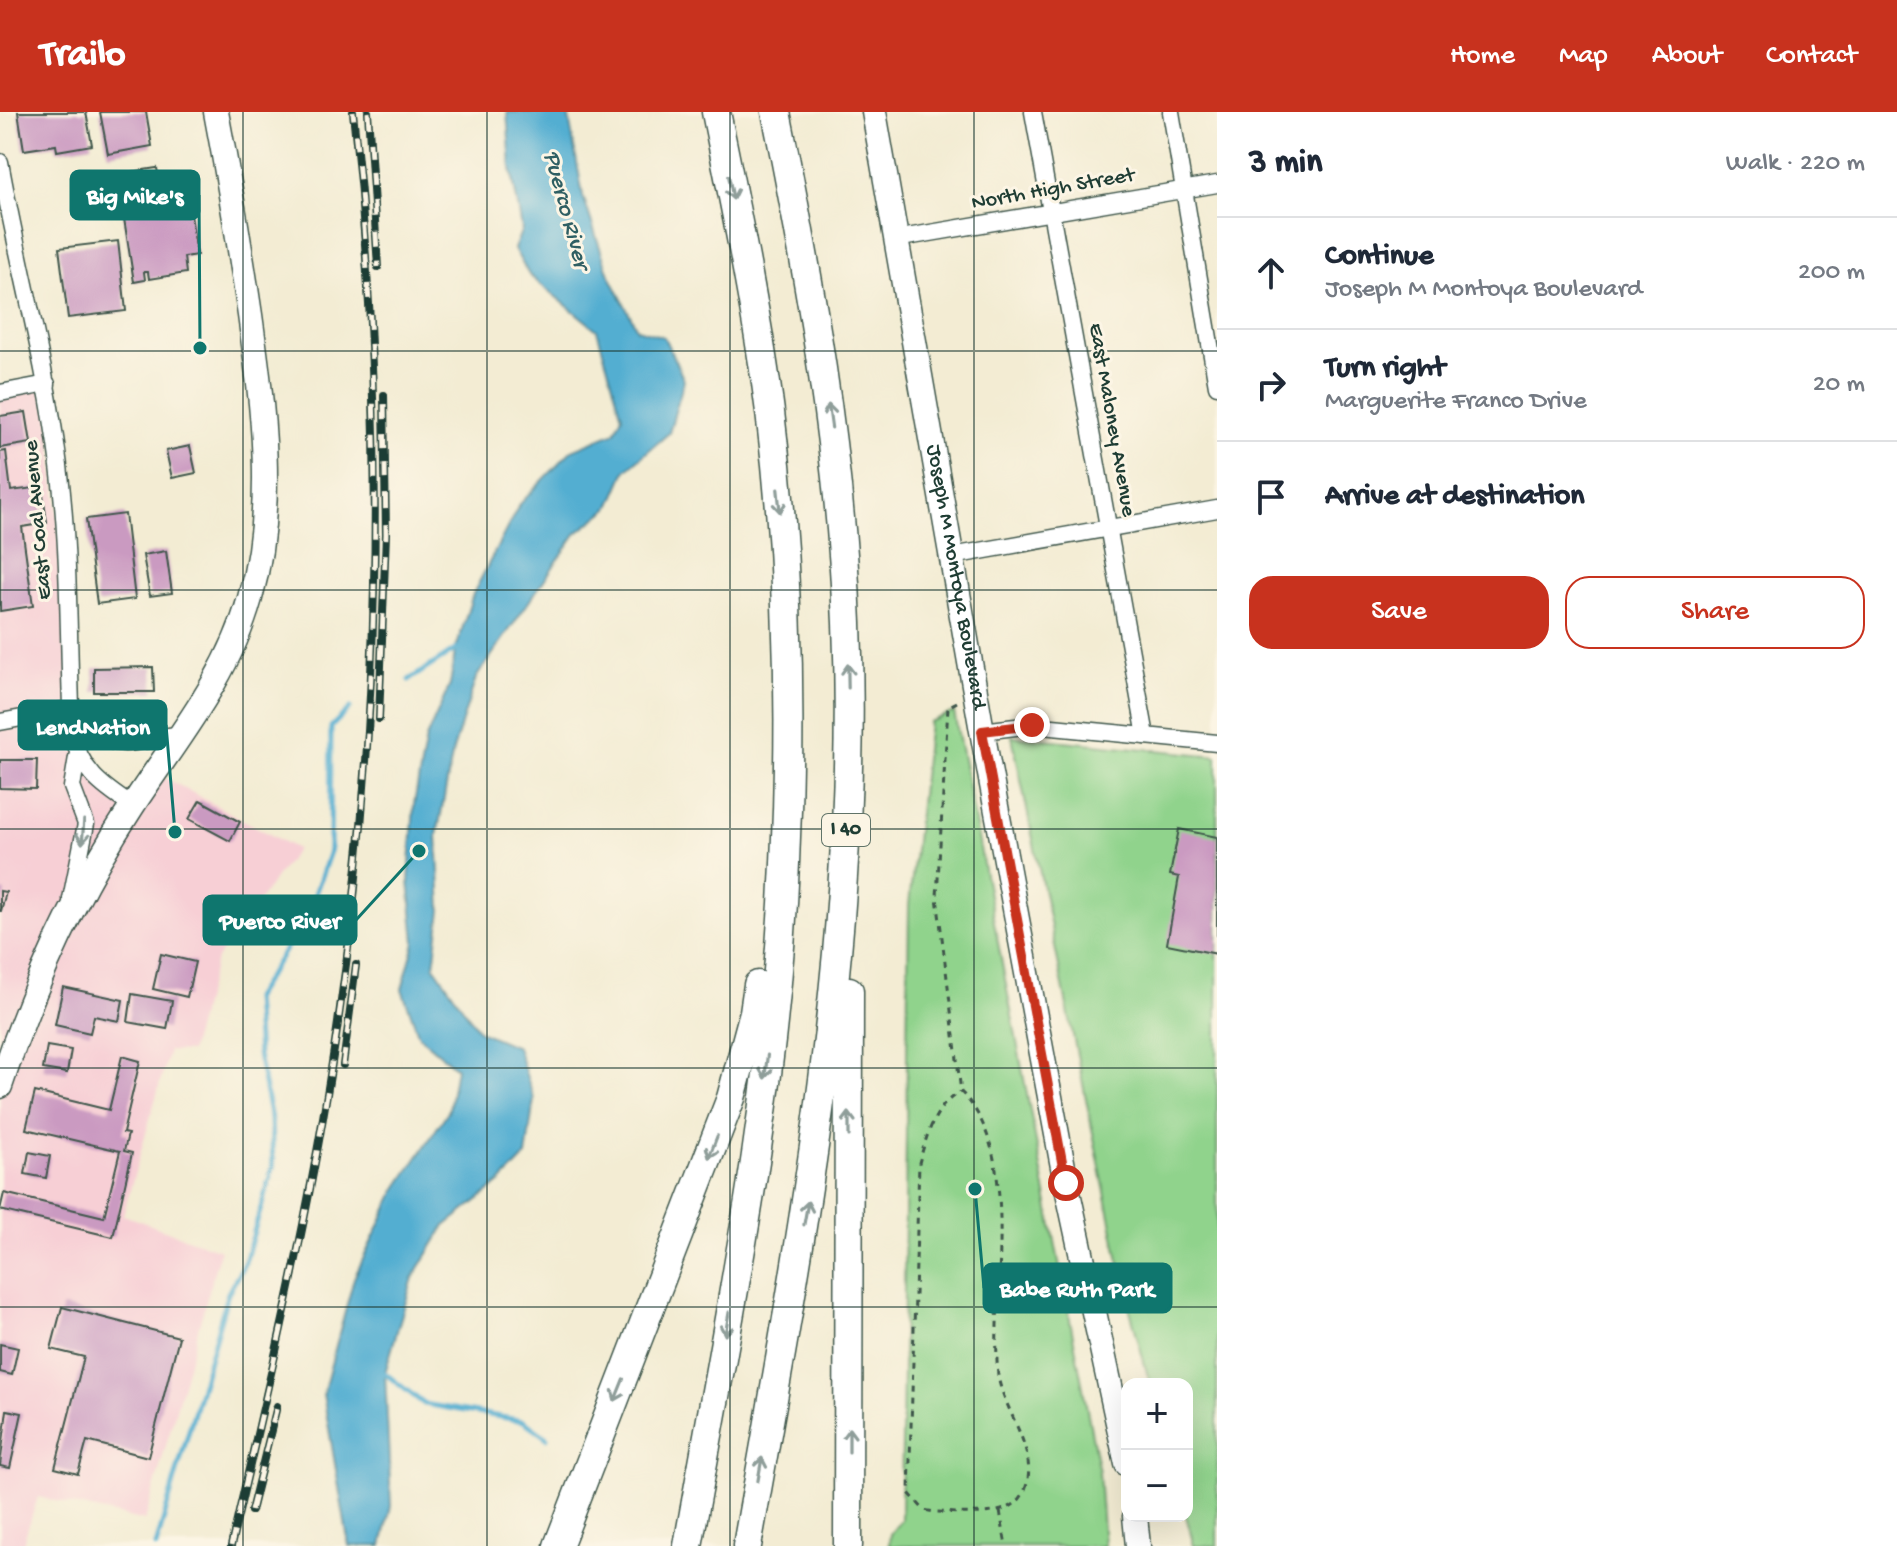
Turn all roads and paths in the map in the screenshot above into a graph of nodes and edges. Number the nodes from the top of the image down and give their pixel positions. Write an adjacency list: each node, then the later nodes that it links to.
1 (216, 112): 23 (main road)
2 (716, 112): 25 (highway, one-way to 25)
3 (776, 112): 20 (highway, I 40, one-way to 3)
4 (874, 112): 11 (main road, Joseph M Montoya Boulevard)
5 (1033, 112): 10 (street, East Maloney Avenue)
6 (1171, 112): 9 (street)
7 (0, 162): 12 (street, East Coal Avenue)
8 (1217, 184): 9 (street, North High Street)
9 (1186, 190): 10 (street, North High Street); 13 (street)
10 (1051, 214): 11 (street, North High Street); 16 (street, East Maloney Avenue)
11 (895, 239): 17 (main road, Joseph M Montoya Boulevard)
12 (47, 384): 14 (street); 19 (street, East Coal Avenue)
13 (1217, 386)
14 (0, 393)
15 (1217, 509): 16 (street)
16 (1108, 528): 17 (street); 24 (street, East Maloney Avenue)
17 (952, 556): 18 (main road, Joseph M Montoya Boulevard)
18 (975, 692): 22 (main road, Joseph M Montoya Boulevard); 31 (path)
19 (71, 709): 21 (street); 23 (street); 27 (street, East Coal Avenue)
20 (849, 710): 37 (highway, I 40, one-way to 20); 38 (highway, one-way to 20)
21 (0, 722)
22 (982, 731): 24 (street); 32 (main road, Joseph M Montoya Boulevard)
23 (184, 734): 28 (main road)
24 (1146, 736): 26 (street)
25 (788, 742): 35 (highway, one-way to 35); 36 (highway, one-way to 36)
26 (1217, 743)
27 (77, 757): 28 (street); 29 (street, East Coal Avenue, one-way to 29)
28 (132, 806): 29 (main road)
29 (68, 916): 30 (main road)
30 (0, 1086)
31 (961, 1092): 33 (path); 33 (path)
32 (1124, 1450)
33 (1000, 1511): 39 (path)
34 (1136, 1522): 40 (main road)
35 (558, 1546)
36 (688, 1546)
37 (747, 1546)
38 (848, 1546)
39 (1006, 1546)
40 (1138, 1546)

